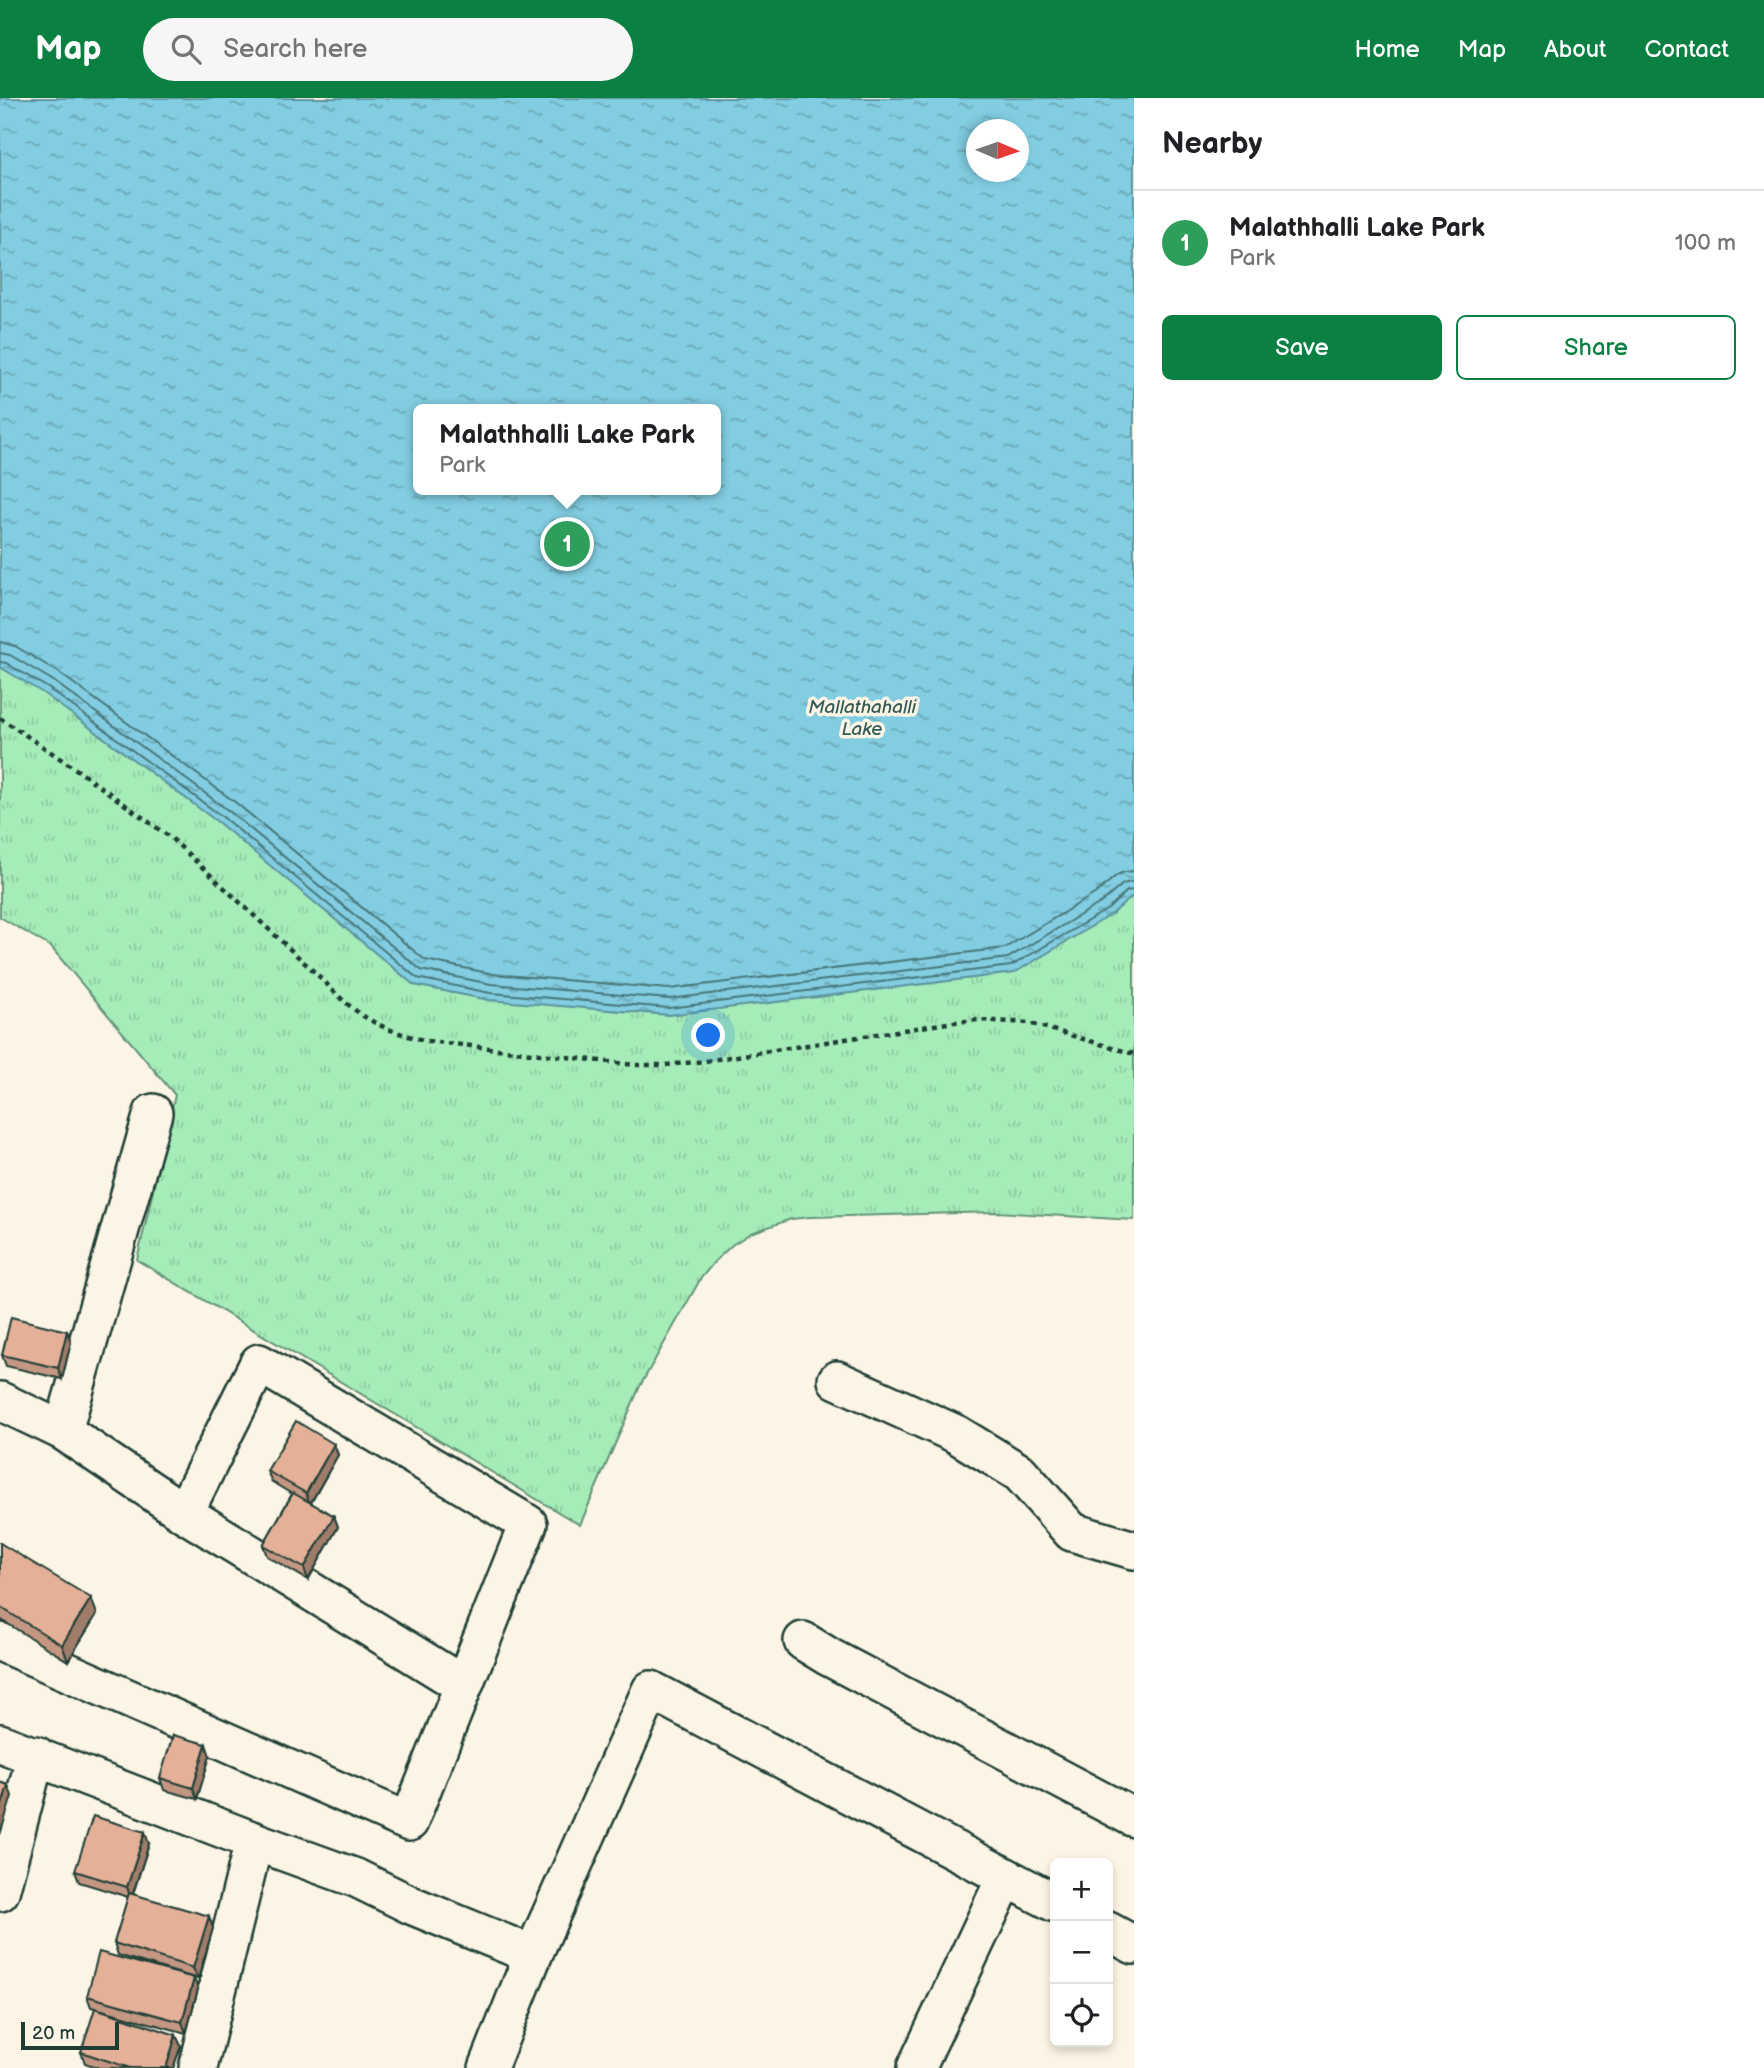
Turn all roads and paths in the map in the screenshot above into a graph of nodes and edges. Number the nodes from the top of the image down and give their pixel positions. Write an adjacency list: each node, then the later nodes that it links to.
1 (0, 718): 2 (path)
2 (1134, 1054)
3 (153, 1112): 6 (street)
4 (837, 1380): 8 (street)
5 (0, 1401): 6 (street)
6 (63, 1431): 7 (street)
7 (184, 1513): 11 (street); 11 (street)
8 (1134, 1550)
9 (803, 1641): 14 (street)
10 (0, 1642): 11 (street)
11 (463, 1685)
12 (0, 1743): 13 (street)
13 (36, 1755): 15 (street); 17 (street)
14 (1134, 1818)
15 (254, 1842): 21 (street); 22 (street)
16 (1006, 1877): 18 (street); 21 (street); 24 (street)
17 (0, 1892)
18 (1050, 1900)
19 (1113, 1934): 20 (street)
20 (1134, 1945)
21 (533, 1955): 23 (street)
22 (198, 2068)
23 (488, 2068)
24 (916, 2068)

